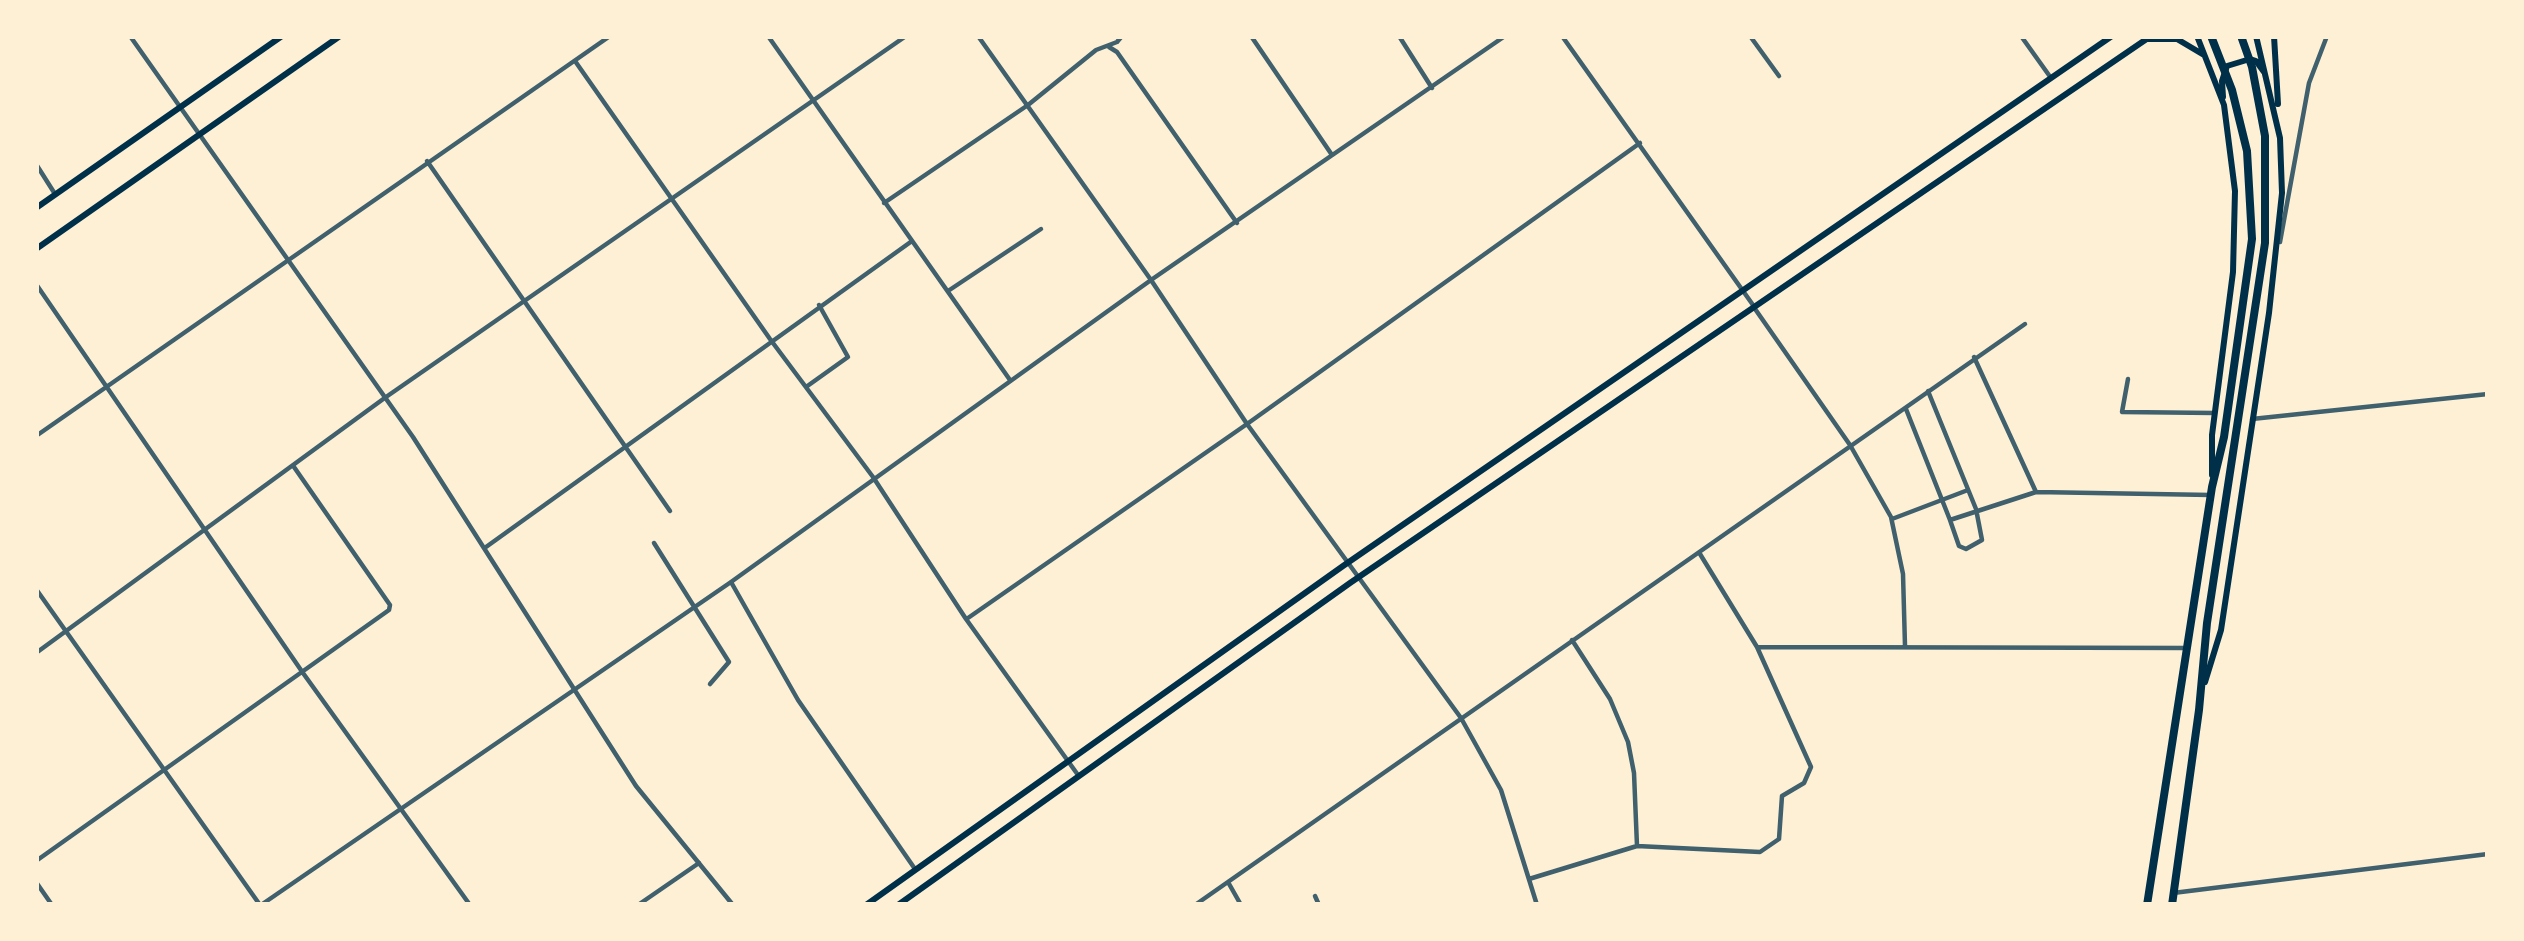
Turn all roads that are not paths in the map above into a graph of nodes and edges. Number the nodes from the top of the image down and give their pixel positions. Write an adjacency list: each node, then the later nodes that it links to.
1 (130, 36): 33 (street)
2 (282, 36): 33 (main road)
3 (340, 36): 34 (main road)
4 (610, 36): 25 (street)
5 (768, 36): 30 (street)
6 (906, 36): 30 (street)
7 (978, 36): 31 (street)
8 (1122, 36): 23 (street)
9 (1251, 36): 37 (street)
10 (1399, 36): 29 (street)
11 (1505, 36): 29 (street)
12 (1562, 36): 36 (street)
13 (1750, 36): 26 (street)
14 (2021, 36): 27 (street)
15 (2112, 36): 27 (main road)
16 (2198, 36): 24 (main road)
17 (2211, 36): 77 (highway)
18 (2241, 36): 103 (highway)
19 (2256, 36): 28 (main road)
20 (2274, 36): 35 (main road)
21 (2327, 36): 48 (street)
22 (2149, 37): 24 (main road); 56 (main road)
23 (1108, 46): 31 (street); 44 (street)
24 (2207, 58): 32 (main road)
25 (575, 61): 38 (street); 41 (street)
26 (1779, 76)
27 (2051, 78): 53 (main road)
28 (2269, 80): 32 (main road); 35 (main road)
29 (1432, 88): 37 (street)
30 (814, 100): 41 (street); 42 (street)
31 (1028, 105): 42 (street); 50 (street)
32 (2224, 105): 68 (main road)
33 (181, 106): 34 (street); 40 (main road)
34 (200, 134): 47 (main road); 49 (street)
35 (2280, 138): 48 (main road)
36 (1640, 143): 53 (street); 70 (street)
37 (1333, 156): 44 (street)
38 (427, 161): 49 (street); 54 (street)
39 (36, 164): 40 (street)
40 (55, 194): 43 (main road)
41 (675, 198): 54 (street); 58 (street)
42 (884, 203): 46 (street)
43 (36, 208)
44 (1237, 224): 50 (street)
45 (1041, 229): 52 (street)
46 (911, 241): 52 (street); 55 (street)
47 (36, 249)
48 (2277, 253): 69 (main road)
49 (290, 259): 63 (street); 66 (street)
50 (1151, 280): 61 (street); 70 (street)
51 (36, 284): 63 (street)
52 (948, 291): 61 (street)
53 (1742, 291): 56 (street); 88 (main road)
54 (527, 301): 66 (street); 73 (street)
55 (819, 305): 58 (street); 62 (street)
56 (1753, 305): 72 (street); 89 (main road)
57 (2025, 324): 59 (street)
58 (770, 339): 62 (street); 73 (street)
59 (1974, 357): 64 (street); 78 (street)
60 (2128, 380): 68 (street)
61 (1011, 382): 75 (street)
62 (806, 388): 75 (street)
63 (107, 389): 71 (street); 84 (street)
64 (1928, 391): 67 (street); 76 (street)
65 (2488, 394): 69 (street)
66 (386, 398): 74 (street); 86 (street)
67 (1905, 407): 72 (street); 79 (street)
68 (2215, 413): 77 (main road)
69 (2252, 419): 103 (main road)
70 (1246, 424): 88 (street); 93 (street)
71 (36, 436)
72 (1850, 446): 82 (street); 87 (street)
73 (626, 447): 81 (street); 86 (street)
74 (293, 466): 84 (street); 100 (street)
75 (873, 477): 90 (street); 93 (street)
76 (1968, 490): 79 (street); 80 (street)
77 (2211, 491): 78 (street); 98 (highway)
78 (2036, 492): 80 (street)
79 (1943, 501): 82 (street); 83 (street)
80 (1976, 509): 83 (street); 83 (street)
81 (670, 512)
82 (1892, 519): 96 (street)
83 (1950, 520)
84 (205, 532): 94 (street); 100 (street)
85 (654, 543): 92 (street)
86 (486, 547): 102 (street)
87 (1700, 554): 95 (street); 97 (street)
88 (1348, 563): 89 (street); 105 (main road)
89 (1358, 578): 104 (street); 107 (main road)
90 (731, 582): 92 (street); 113 (street)
91 (36, 589): 94 (street)
92 (696, 605): 101 (street); 102 (street)
93 (966, 619): 105 (street)
94 (65, 632): 99 (street); 106 (street)
95 (1572, 640): 104 (street); 109 (street)
96 (1905, 646): 97 (street); 98 (street)
97 (1757, 647): 109 (street)
98 (2188, 648): 130 (highway)
99 (36, 652)
100 (303, 673): 106 (street); 108 (street)
101 (710, 684)
102 (575, 690): 108 (street); 112 (street)
103 (2200, 697): 117 (highway)
104 (1461, 718): 114 (street); 116 (street)
105 (1068, 760): 107 (street); 113 (main road)
106 (162, 772): 111 (street); 120 (street)
107 (1078, 775): 125 (main road)
108 (400, 807): 120 (street); 121 (street)
109 (1637, 846): 114 (street)
110 (2488, 854): 117 (street)
111 (36, 861)
112 (699, 863): 122 (street); 123 (street)
113 (914, 869): 124 (main road)
114 (1528, 879): 129 (street)
115 (36, 882): 119 (street)
116 (1228, 882): 126 (street); 127 (street)
117 (2173, 893): 131 (highway)
118 (1315, 896): 128 (street)
119 (52, 905)
120 (260, 905)
121 (470, 905)
122 (638, 905)
123 (734, 905)
124 (866, 905)
125 (898, 905)
126 (1195, 905)
127 (1241, 905)
128 (1319, 905)
129 (1537, 905)
130 (2147, 905)
131 (2172, 905)

